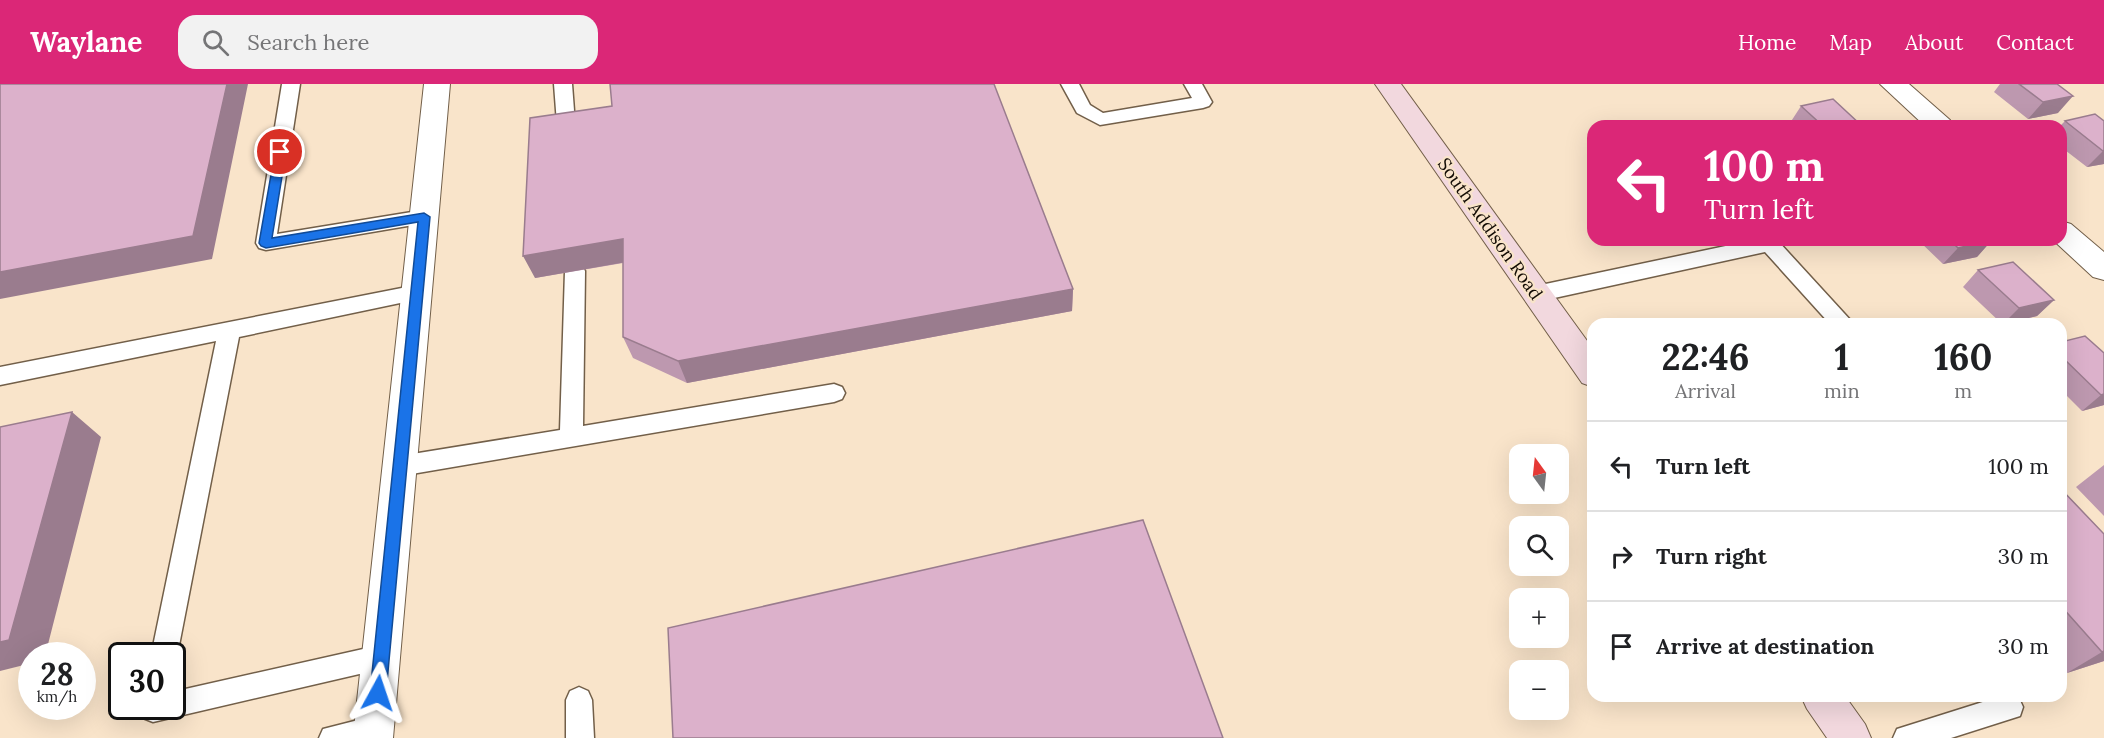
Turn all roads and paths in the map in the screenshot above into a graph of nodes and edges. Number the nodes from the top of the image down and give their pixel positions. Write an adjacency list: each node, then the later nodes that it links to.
1 (291, 84): 10 (lane)
2 (437, 84): 10 (street)
3 (563, 84): 9 (lane)
4 (1070, 84): 5 (lane)
5 (1193, 84)
6 (1388, 84): 17 (street, South Addison Road)
7 (1893, 84): 8 (street)
8 (1934, 120)
9 (567, 137)
10 (424, 217): 16 (street)
11 (2067, 236): 14 (street)
12 (1760, 246): 17 (lane)
13 (1771, 246): 18 (lane)
14 (2104, 269)
15 (575, 271): 23 (lane)
16 (417, 293): 19 (lane); 24 (street)
17 (1536, 294): 20 (street, South Addison Road)
18 (1837, 318)
19 (229, 331): 21 (lane); 25 (lane)
20 (1587, 366)
21 (0, 376)
22 (834, 393): 23 (lane)
23 (570, 437): 24 (lane)
24 (400, 466): 26 (street)
25 (167, 642)
26 (381, 657): 28 (lane); 31 (street)
27 (579, 700): 33 (lane)
28 (186, 702)
29 (1825, 702): 34 (street)
30 (2005, 702): 35 (lane)
31 (374, 733): 32 (lane)
32 (333, 738)
33 (580, 738)
34 (1851, 738)
35 (1907, 738)

